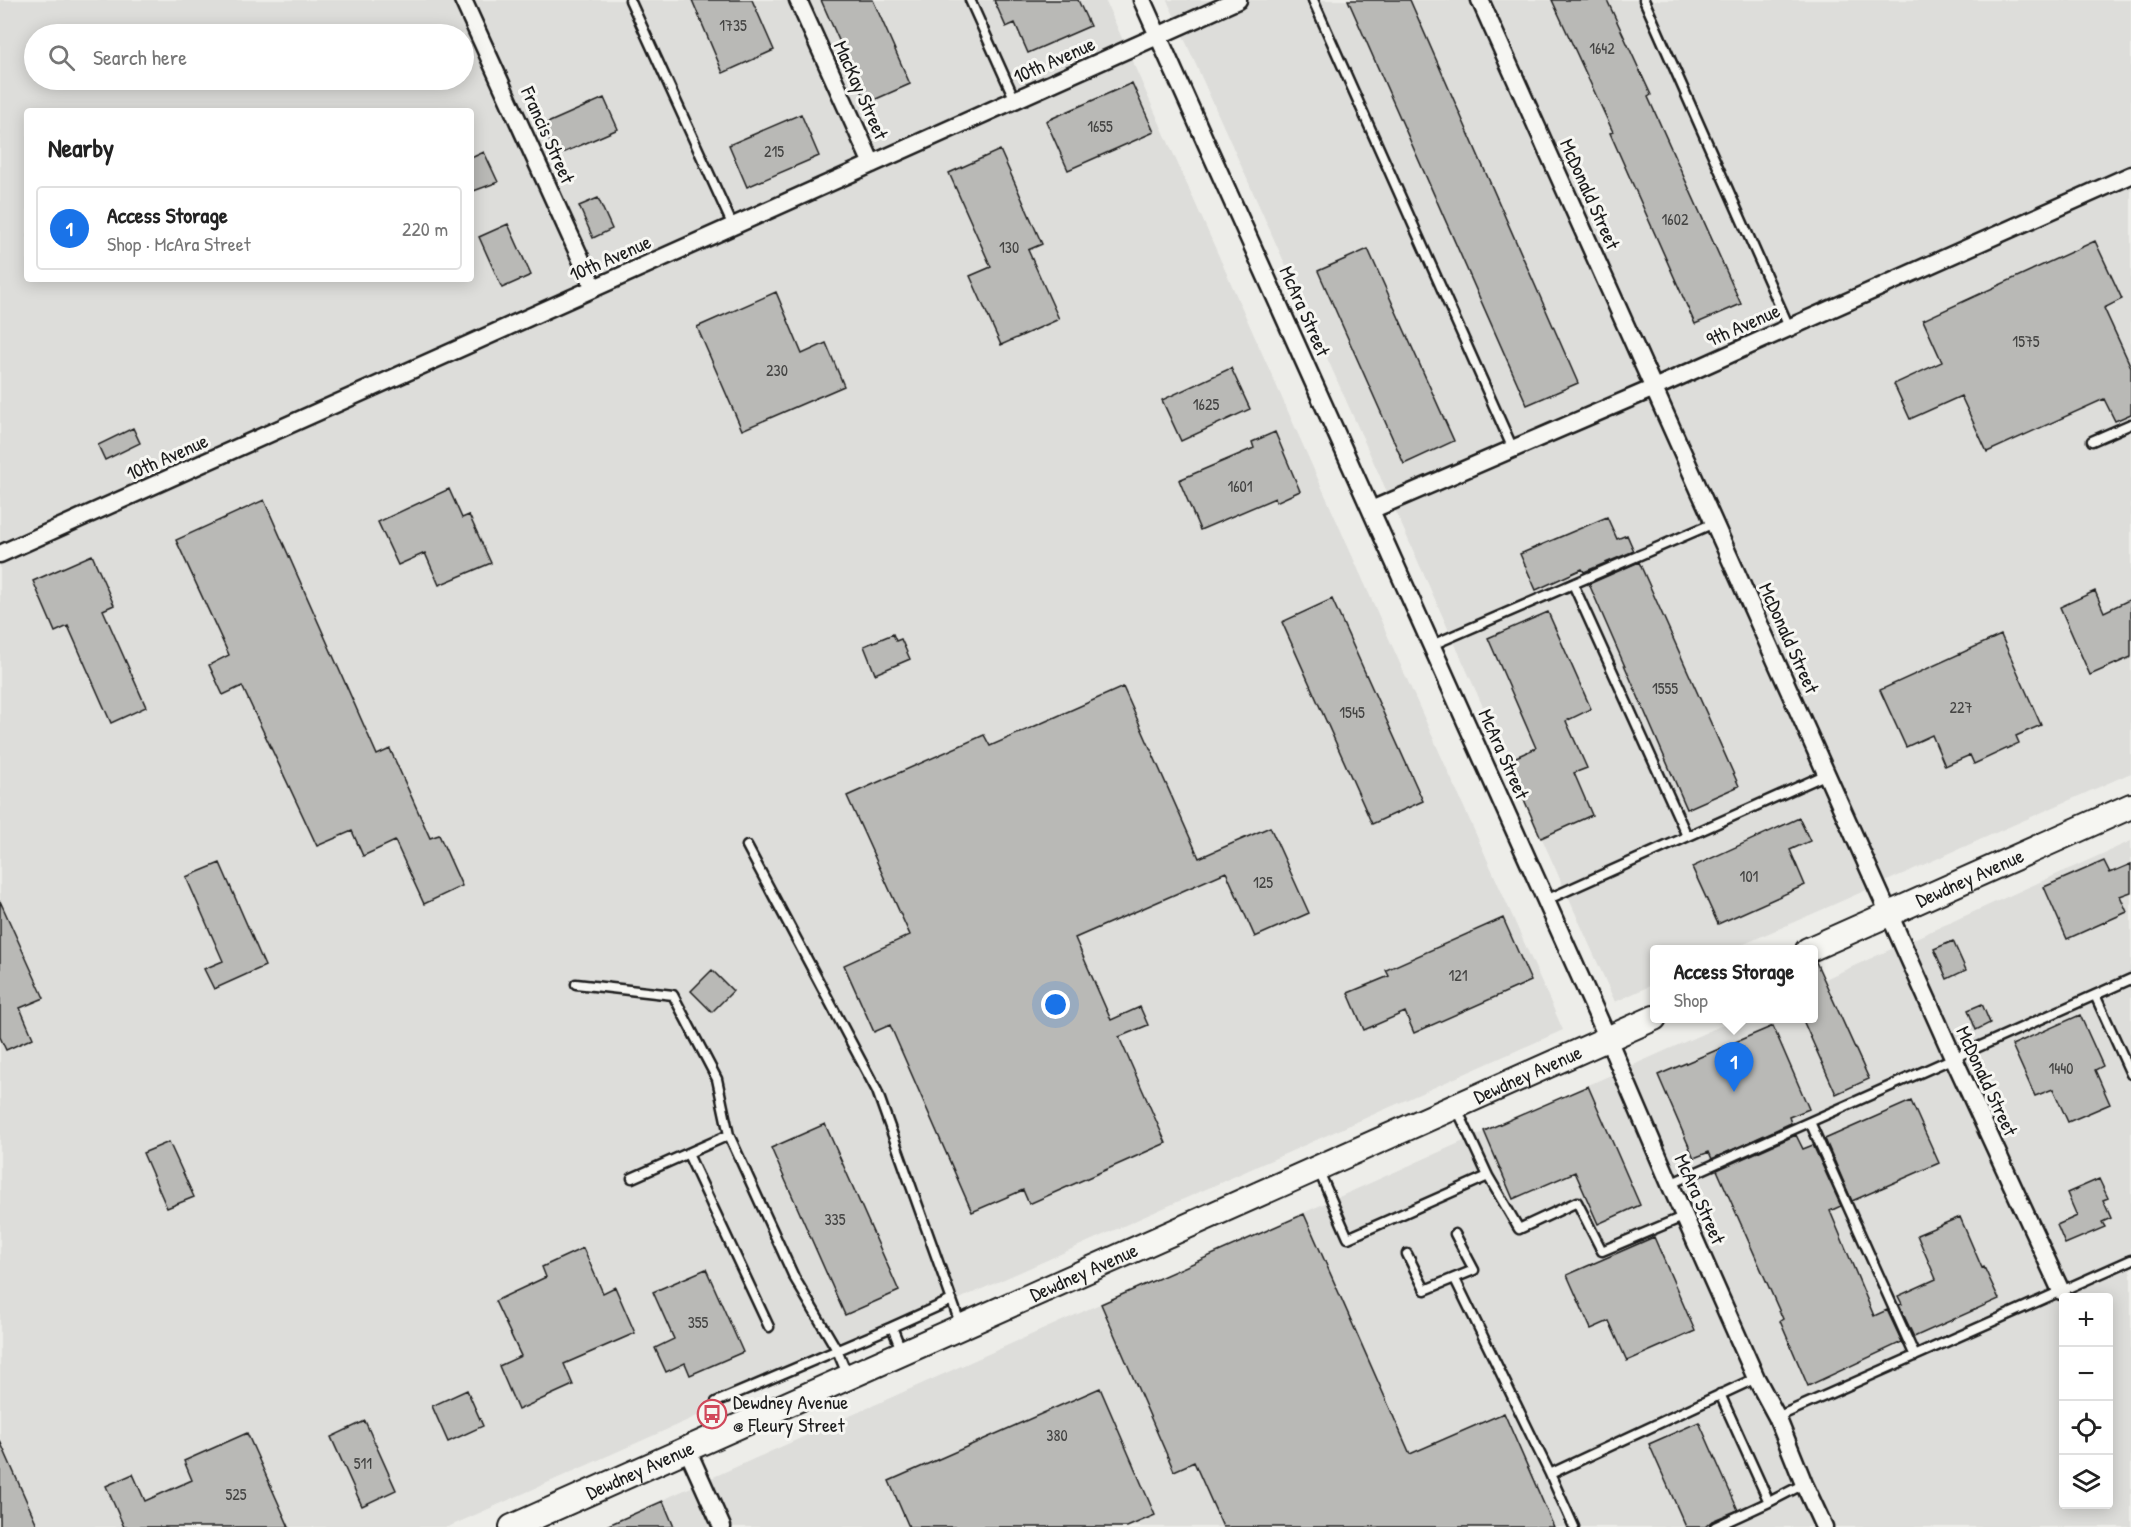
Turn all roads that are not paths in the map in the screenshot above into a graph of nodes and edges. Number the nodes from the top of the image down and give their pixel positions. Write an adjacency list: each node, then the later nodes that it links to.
1 (463, 0): 10 (street, Francis Street)
2 (630, 0): 16 (lane)
3 (798, 0): 14 (street, MacKay Street)
4 (970, 0): 13 (lane)
5 (1142, 0): 12 (street, McAra Street)
6 (1238, 0): 12 (street, 10th Avenue)
7 (1313, 0): 22 (lane)
8 (1480, 0): 19 (street, McDonald Street)
9 (1644, 0): 18 (lane)
10 (474, 24)
11 (474, 24): 17 (street, Francis Street)
12 (1158, 36): 13 (street, 10th Avenue); 23 (street, McAra Street)
13 (1015, 100): 14 (street, 10th Avenue)
14 (872, 164): 16 (street, 10th Avenue)
15 (2131, 175): 18 (street, 9th Avenue)
16 (733, 226): 17 (street, 10th Avenue)
17 (594, 288): 25 (street, 10th Avenue)
18 (1789, 327): 19 (street, 9th Avenue)
19 (1654, 388): 22 (street, 9th Avenue); 24 (street, McDonald Street)
20 (2131, 423): 21 (lane)
21 (2092, 441)
22 (1513, 448): 23 (street, 9th Avenue)
23 (1371, 510): 27 (street, McAra Street)
24 (1714, 523): 26 (lane); 28 (street, McDonald Street)
25 (0, 554)
26 (1573, 584): 27 (lane); 30 (lane)
27 (1432, 645): 32 (street, McAra Street)
28 (1827, 774): 30 (lane); 33 (street, McDonald Street)
29 (2131, 806): 33 (street, Dewdney Avenue)
30 (1687, 836): 32 (lane)
31 (747, 846): 56 (lane)
32 (1546, 900): 39 (street, McAra Street)
33 (1889, 914): 34 (street, Dewdney Avenue); 40 (street, McDonald Street)
34 (1818, 946)
35 (2131, 979): 37 (lane)
36 (576, 984): 44 (lane)
37 (2095, 995): 40 (lane); 41 (lane)
38 (1650, 1020): 39 (street, Dewdney Avenue)
39 (1608, 1038): 42 (street, Dewdney Avenue); 49 (street, McAra Street)
40 (1954, 1059): 43 (lane); 55 (street, McDonald Street)
41 (2131, 1074)
42 (1456, 1106): 46 (street, Dewdney Avenue); 47 (lane)
43 (1810, 1122): 49 (lane); 62 (lane)
44 (729, 1135): 45 (lane); 60 (lane)
45 (688, 1154): 48 (lane); 57 (lane)
46 (1317, 1168): 47 (lane); 59 (street, Dewdney Avenue)
47 (1488, 1176): 50 (lane)
48 (632, 1178)
49 (1670, 1184): 50 (street, McAra Street)
50 (1685, 1216): 64 (street, McAra Street)
51 (1455, 1234): 54 (lane)
52 (1407, 1254): 54 (lane)
53 (2131, 1260): 55 (lane)
54 (1455, 1279): 69 (lane)
55 (2061, 1292): 62 (lane)
56 (952, 1300): 58 (lane); 59 (lane)
57 (768, 1327)
58 (892, 1327): 60 (lane); 61 (lane)
59 (962, 1327): 61 (street, Dewdney Avenue)
60 (837, 1350): 63 (lane); 66 (lane)
61 (902, 1353): 63 (street, Dewdney Avenue)
62 (1915, 1356): 67 (lane)
63 (849, 1377): 68 (street, Dewdney Avenue)
64 (1756, 1377): 65 (lane); 67 (street, McAra Street)
65 (1720, 1394): 69 (lane); 71 (lane)
66 (716, 1402)
67 (1777, 1417): 70 (street, McAra Street)
68 (687, 1449): 72 (street, Dewdney Avenue); 73 (street)
69 (1550, 1474): 74 (lane)
70 (1804, 1484): 71 (lane); 76 (street, McAra Street)
71 (1769, 1502): 75 (lane)
72 (512, 1527)
73 (722, 1527)
74 (1574, 1527)
75 (1715, 1527)
76 (1824, 1527)

